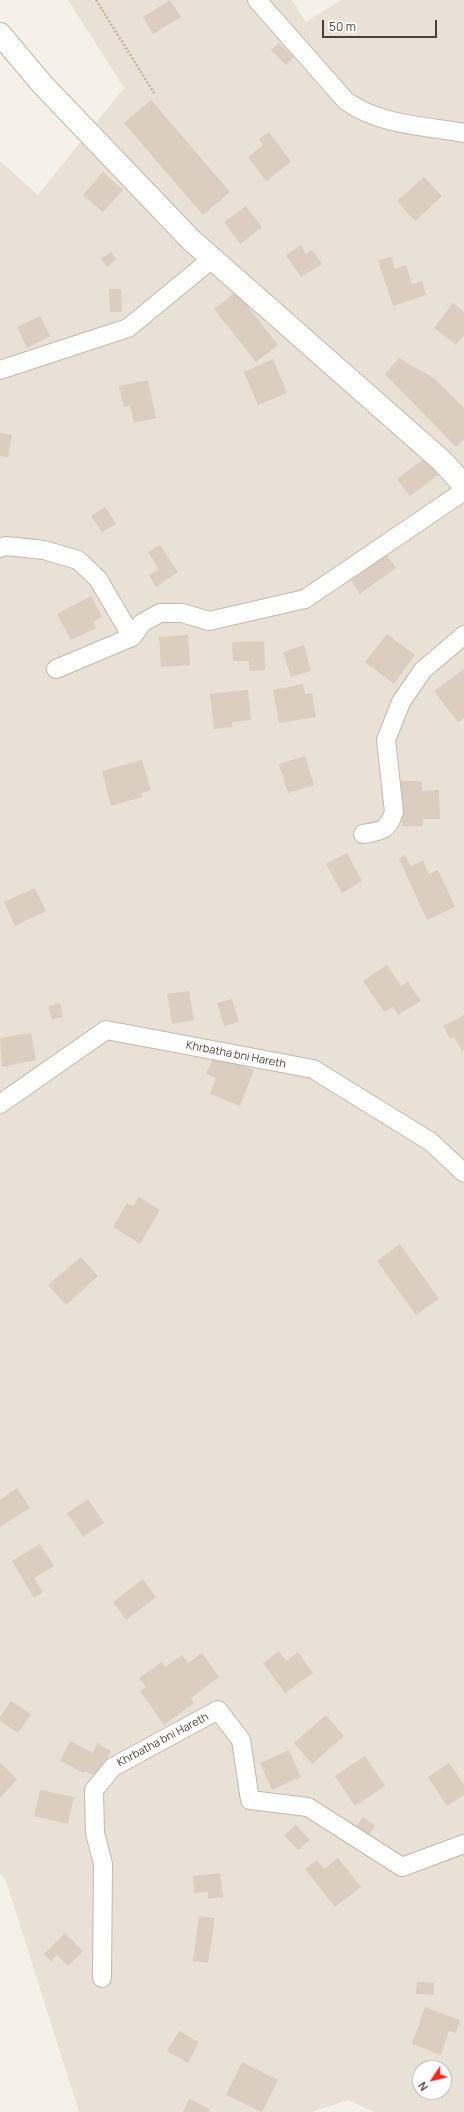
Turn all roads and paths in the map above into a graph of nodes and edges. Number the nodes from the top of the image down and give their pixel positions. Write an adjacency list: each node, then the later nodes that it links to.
1 (96, 0): 4 (path)
2 (257, 0): 5 (street)
3 (0, 34): 6 (street)
4 (154, 92)
5 (464, 133)
6 (212, 258): 7 (street); 8 (street)
7 (0, 370)
8 (464, 485)
9 (464, 491): 12 (street)
10 (0, 548): 12 (street)
11 (464, 635): 14 (street)
12 (132, 637): 13 (street)
13 (56, 669)
14 (363, 834)
15 (0, 1104): 16 (street, Khrbatha bni Hareth)
16 (464, 1173)
17 (464, 1844): 18 (street, Khrbatha bni Hareth)
18 (102, 1978)

